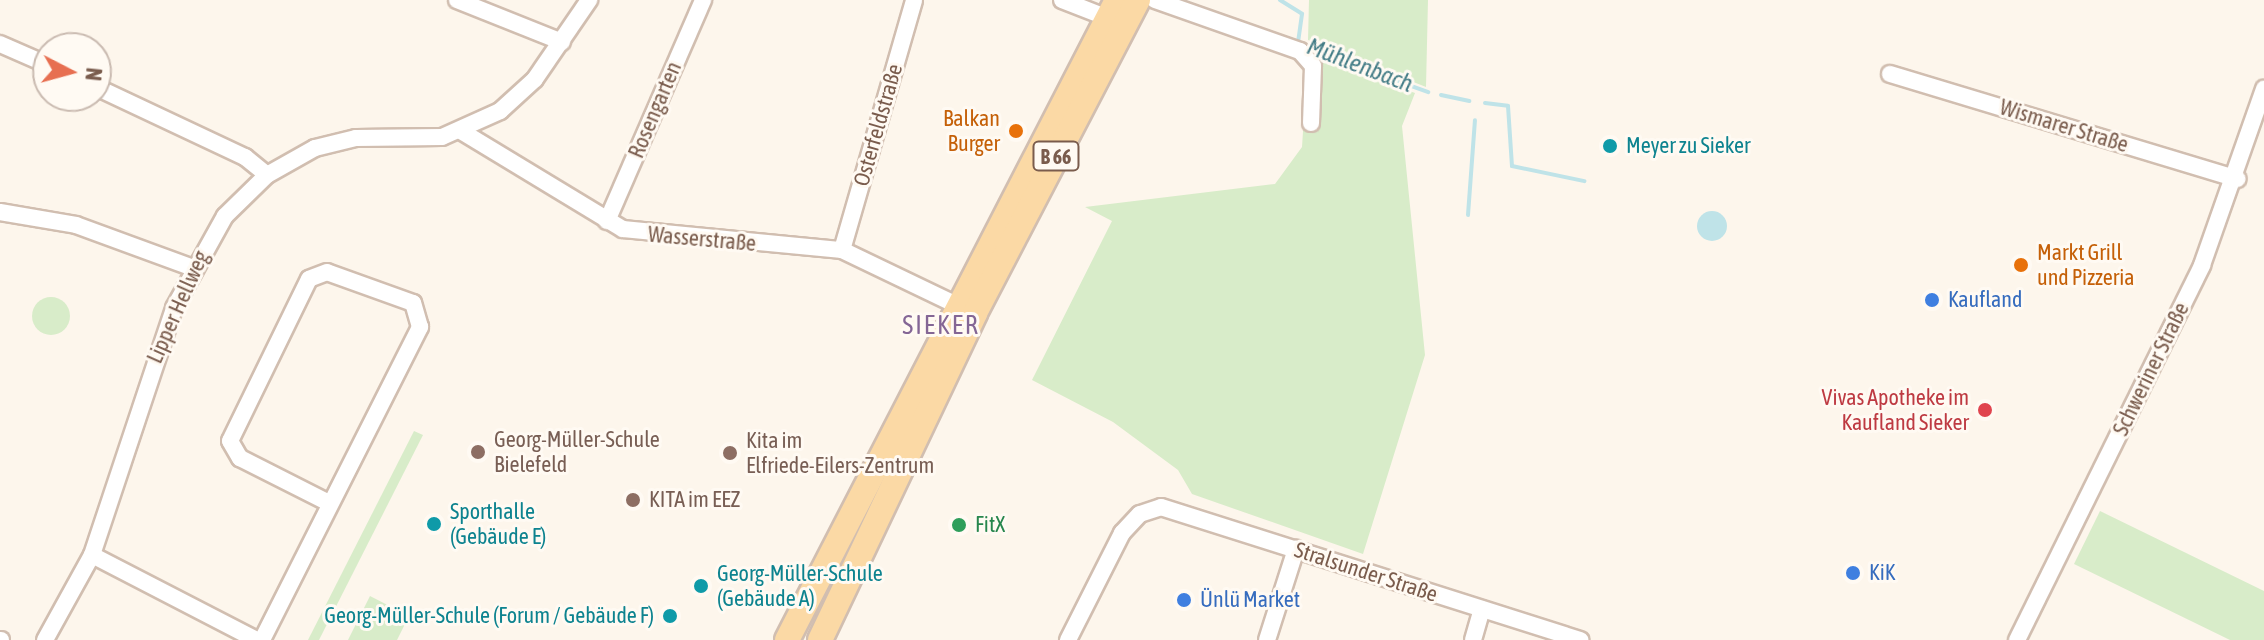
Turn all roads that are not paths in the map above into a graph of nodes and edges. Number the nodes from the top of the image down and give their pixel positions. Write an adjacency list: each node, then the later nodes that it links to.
1 (457, 0): 9 (street)
2 (589, 0): 9 (street, Lipper Hellweg)
3 (703, 0): 20 (street, Rosengarten)
4 (914, 0): 21 (street, Osterfeldstraße)
5 (1062, 0): 8 (street)
6 (1138, 0): 31 (main road, B 66)
7 (1155, 0): 15 (street)
8 (1112, 9): 23 (main road, B 66)
9 (562, 42): 16 (street, Lipper Hellweg)
10 (0, 44): 11 (street)
11 (32, 58)
12 (1890, 74): 18 (street, Wismarer Straße)
13 (2264, 89): 18 (street, Schweriner Straße)
14 (112, 95): 17 (street)
15 (1311, 123)
16 (461, 131): 17 (street, Lipper Hellweg); 20 (street, Wasserstraße)
17 (267, 175): 22 (street, Lipper Hellweg)
18 (2237, 179): 36 (street, Schweriner Straße)
19 (0, 212): 22 (street)
20 (607, 221): 21 (street, Wasserstraße)
21 (842, 250): 23 (street, Wasserstraße)
22 (191, 267): 26 (street, Lipper Hellweg)
23 (959, 306): 30 (main road, B 66)
24 (329, 503): 24 (street); 29 (street)
25 (1296, 549): 27 (street, Stralsunder Straße); 32 (street, Stralsunder Straße); 33 (street)
26 (92, 555): 28 (street, Lipper Hellweg); 29 (street)
27 (1482, 609): 34 (street); 35 (street, Stralsunder Straße)
28 (45, 640)
29 (260, 640)
30 (787, 640)
31 (820, 640)
32 (1068, 640)
33 (1267, 640)
34 (1473, 640)
35 (1580, 640)
36 (2017, 640)

